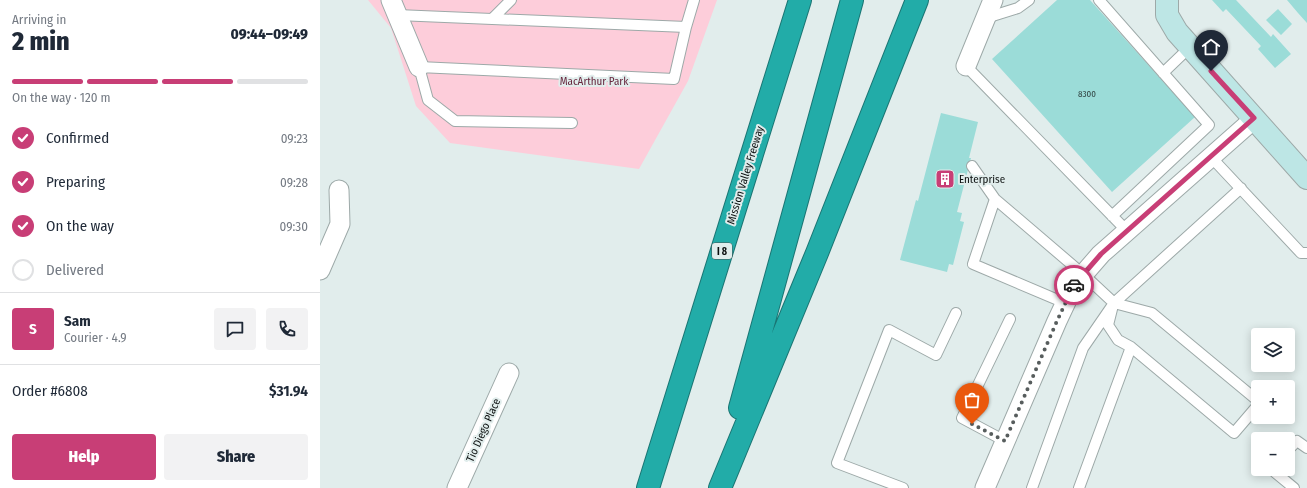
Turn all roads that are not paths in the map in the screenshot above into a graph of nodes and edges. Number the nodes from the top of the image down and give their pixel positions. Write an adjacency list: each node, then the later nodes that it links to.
1 (511, 0): 12 (lane)
2 (694, 0): 13 (lane)
3 (852, 0): 45 (highway)
4 (917, 0): 45 (highway)
5 (993, 0): 11 (street)
6 (1029, 0): 11 (lane)
7 (1099, 0): 17 (lane)
8 (1166, 0): 14 (main road)
9 (798, 5): 44 (highway, Mission Valley Freeway / I 8)
10 (394, 7): 12 (lane); 16 (street)
11 (986, 18): 15 (street)
12 (492, 19): 13 (lane)
13 (686, 27): 16 (lane)
14 (1190, 47): 17 (lane); 18 (main road)
15 (966, 66): 26 (lane)
16 (419, 67): 19 (lane)
17 (1163, 73): 26 (lane)
18 (1254, 118): 20 (street); 22 (main road)
19 (572, 123)
20 (1211, 157): 23 (lane); 27 (street)
21 (972, 166): 25 (lane)
22 (1307, 178)
23 (1241, 188): 28 (lane); 32 (lane)
24 (339, 190): 29 (street)
25 (995, 199): 30 (lane); 31 (lane)
26 (1112, 216): 27 (lane)
27 (1127, 231): 30 (street)
28 (1307, 253)
29 (320, 270)
30 (1084, 275): 31 (street); 32 (lane)
31 (1065, 303): 39 (street)
32 (1114, 303): 35 (lane); 37 (lane); 48 (lane)
33 (956, 313): 46 (lane)
34 (1010, 319): 39 (lane)
35 (1131, 347): 38 (lane); 49 (lane)
36 (509, 373): 43 (street, Tio Diego Place)
37 (1251, 395)
38 (1251, 413)
39 (1005, 441): 47 (street)
40 (1295, 443): 41 (lane)
41 (1307, 448)
42 (1279, 476): 50 (lane)
43 (457, 488)
44 (648, 488)
45 (719, 488)
46 (903, 488)
47 (985, 488)
48 (1032, 488)
49 (1079, 488)
50 (1294, 488)

